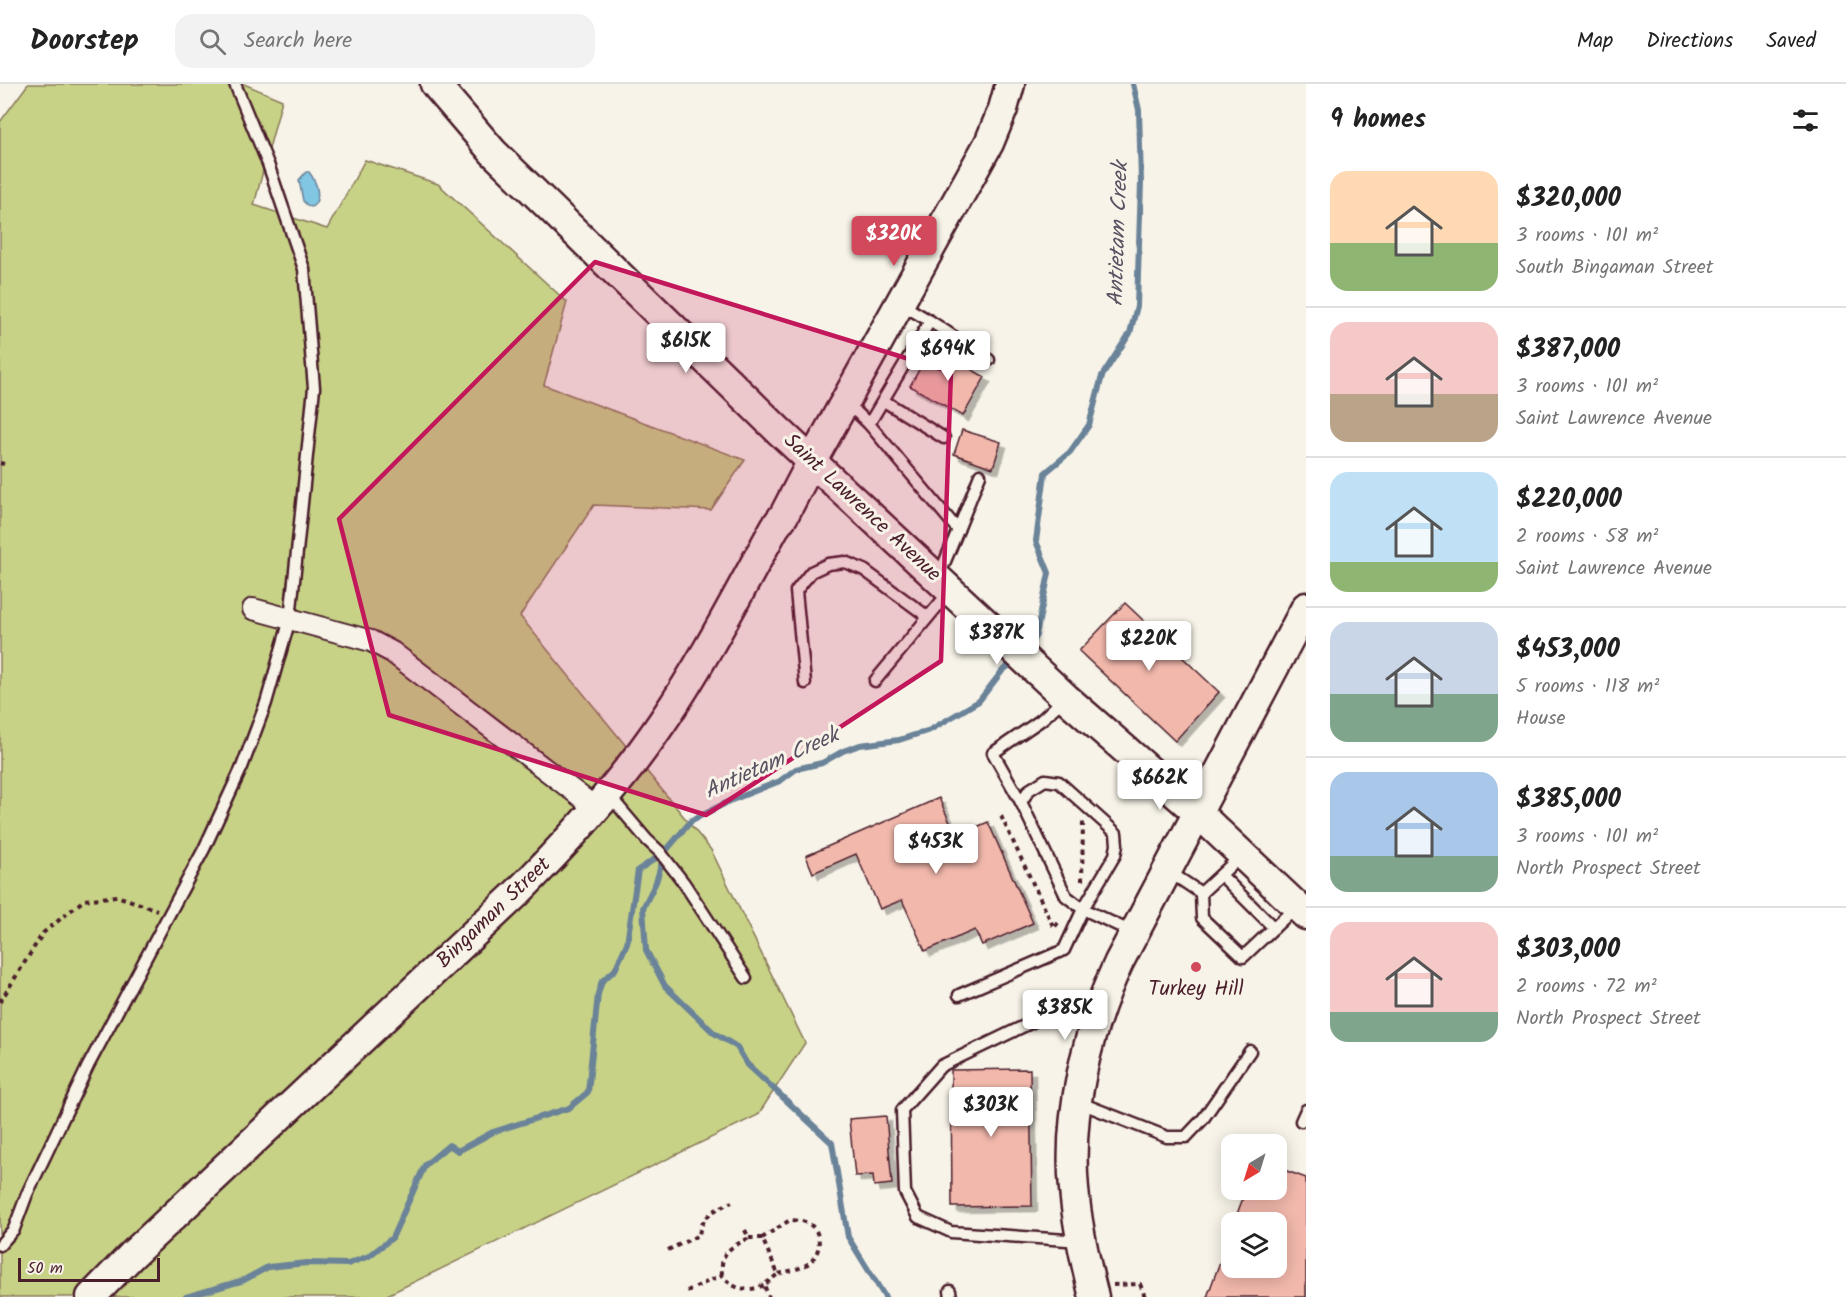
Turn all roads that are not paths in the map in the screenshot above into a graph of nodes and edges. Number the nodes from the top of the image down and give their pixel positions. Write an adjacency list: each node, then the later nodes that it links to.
1 (235, 84): 18 (lane)
2 (435, 84): 11 (street, Saint Lawrence Avenue)
3 (1010, 84): 4 (street, Bingaman Street)
4 (900, 303): 5 (lane); 8 (street, Bingaman Street)
5 (930, 321): 6 (lane); 7 (lane)
6 (989, 360)
7 (884, 401): 9 (lane); 10 (lane)
8 (846, 402): 9 (lane); 11 (street, Bingaman Street)
9 (869, 424): 13 (lane)
10 (944, 438)
11 (812, 461): 14 (street, Saint Lawrence Avenue); 22 (street, Bingaman Street)
12 (980, 475): 13 (lane)
13 (958, 530): 14 (lane)
14 (944, 584): 17 (lane); 21 (street, Saint Lawrence Avenue)
15 (1306, 607): 24 (street)
16 (253, 609): 18 (street)
17 (928, 617): 19 (lane); 20 (lane)
18 (290, 619): 22 (street); 41 (lane)
19 (875, 681)
20 (806, 684)
21 (1066, 698): 23 (lane); 24 (street, Saint Lawrence Avenue)
22 (603, 802): 33 (lane); 43 (street, Bingaman Street)
23 (1021, 802): 29 (lane); 29 (lane)
24 (1198, 813): 25 (street, Saint Lawrence Avenue); 26 (street)
25 (1242, 855): 27 (lane); 30 (street, Saint Lawrence Avenue)
26 (1167, 871): 28 (lane); 32 (street)
27 (1221, 875): 28 (lane); 31 (lane)
28 (1201, 893): 31 (lane)
29 (1083, 909): 32 (lane); 34 (lane)
30 (1301, 910): 31 (lane)
31 (1274, 928)
32 (1134, 934): 35 (street)
33 (746, 978)
34 (959, 995)
35 (1104, 998): 37 (street); 40 (lane)
36 (1250, 1051): 37 (lane)
37 (1078, 1102): 40 (street)
38 (1306, 1110): 39 (lane)
39 (1301, 1121)
40 (1081, 1241): 42 (street)
41 (0, 1245)
42 (1093, 1291)
43 (91, 1297)

